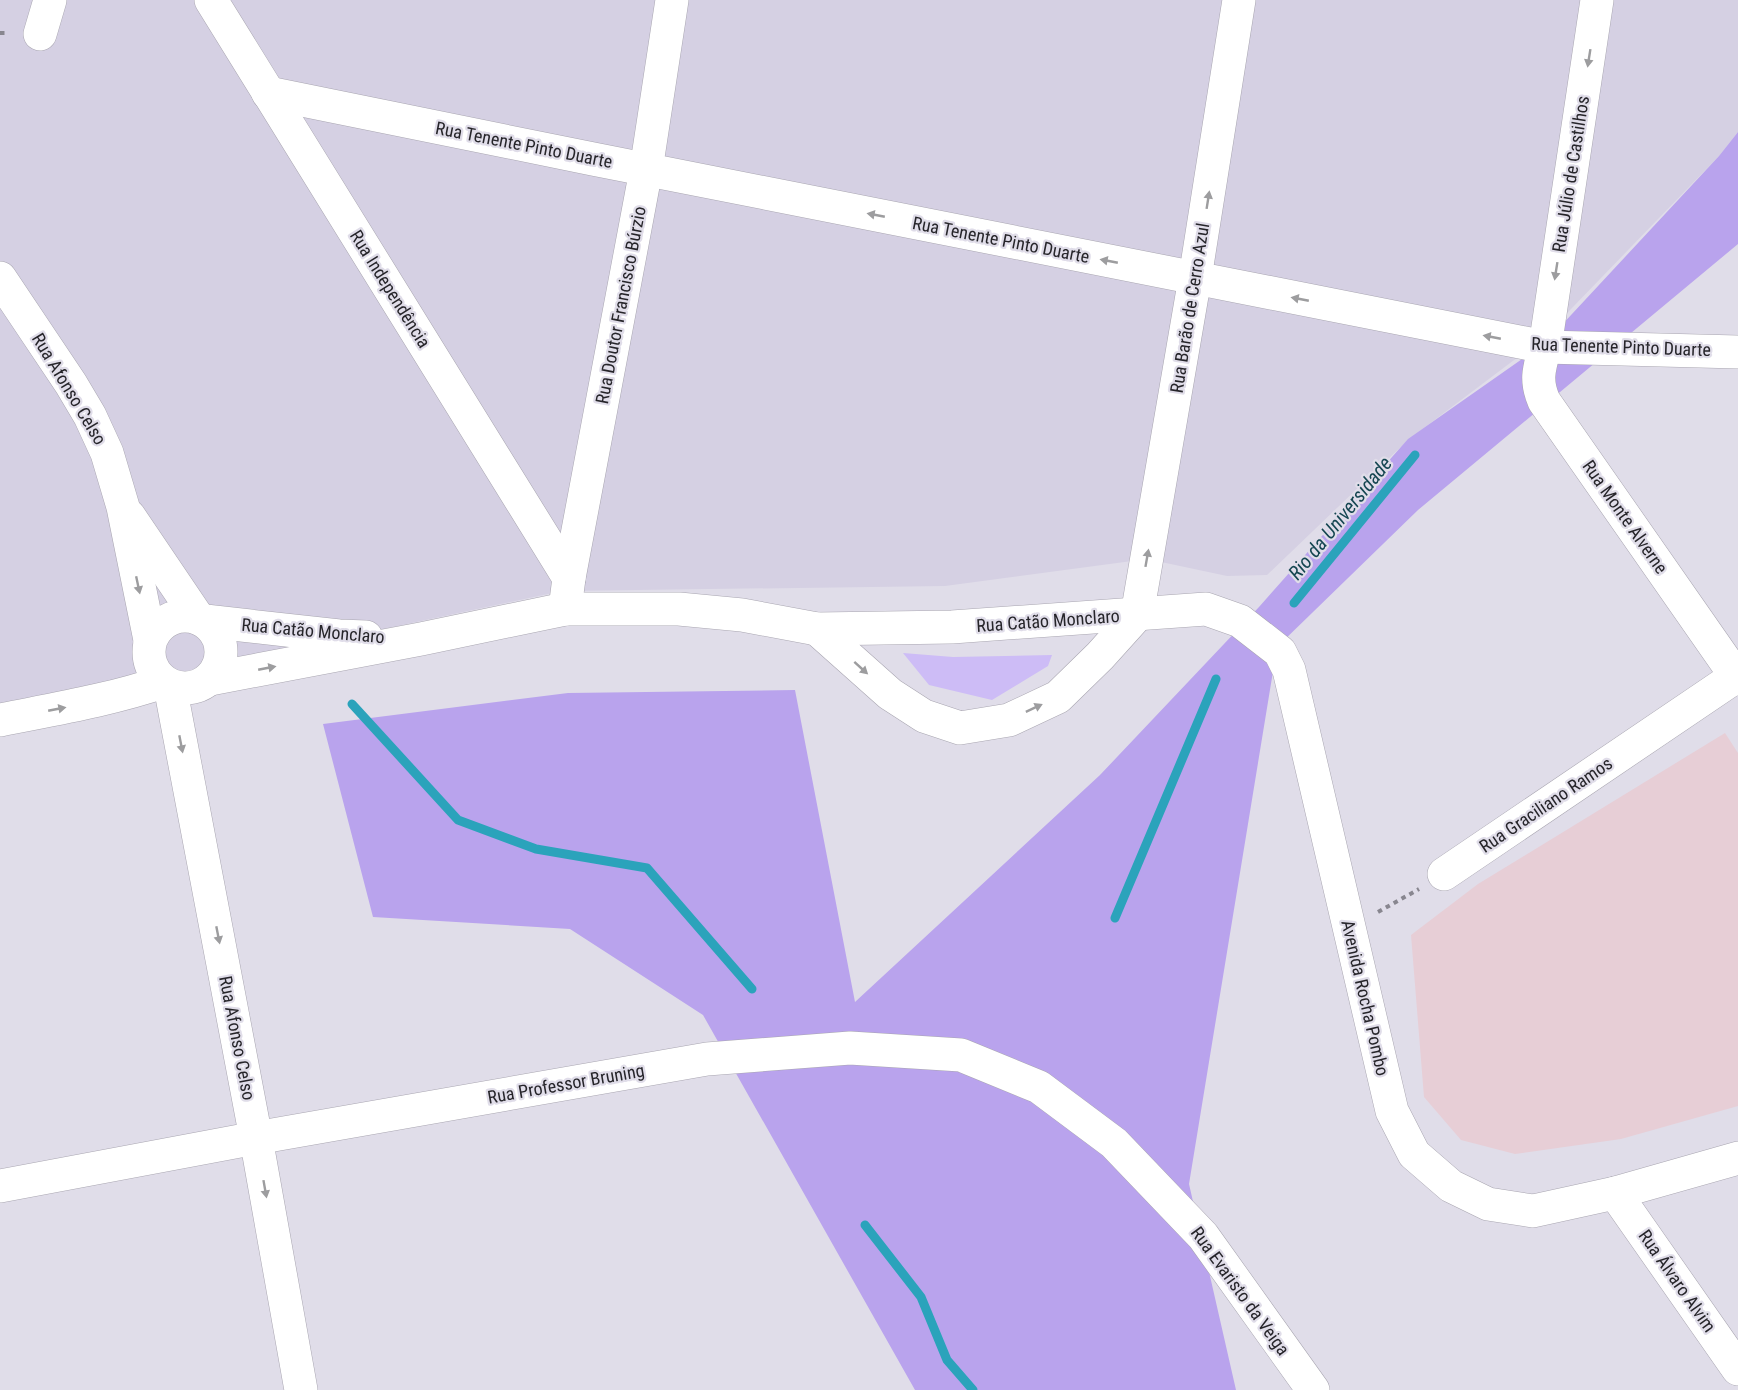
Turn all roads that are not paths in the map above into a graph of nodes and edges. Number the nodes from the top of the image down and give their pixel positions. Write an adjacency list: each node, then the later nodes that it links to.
1 (50, 0): 6 (street)
2 (211, 0): 7 (street, Rua Independência)
3 (672, 0): 8 (street, Rua Doutor Francisco Búrzio)
4 (1239, 0): 10 (street, Rua Barão de Cerro Azul, one-way to 4)
5 (1597, 0): 11 (street, Rua Júlio de Castilhos, one-way to 11)
6 (40, 34)
7 (268, 93): 8 (street, Rua Tenente Pinto Duarte); 14 (street, Rua Independência)
8 (646, 170): 10 (street, Rua Tenente Pinto Duarte, one-way to 8); 14 (street, Rua Doutor Francisco Búrzio)
9 (0, 278): 13 (street, Rua Afonso Celso)
10 (1195, 278): 11 (street, Rua Tenente Pinto Duarte, one-way to 10); 15 (street, Rua Barão de Cerro Azul, one-way to 10)
11 (1545, 347): 12 (street, Rua Tenente Pinto Duarte); 20 (street, Rua Monte Alverne)
12 (1738, 352)
13 (123, 507): 16 (street, Rua Afonso Celso); 19 (street, Rua Afonso Celso, one-way to 19)
14 (567, 594): 17 (street, Rua Catão Monclaro); 18 (street, Rua Catão Monclaro)
15 (1137, 615): 17 (street, Rua Catão Monclaro); 17 (street, Rua Catão Monclaro, one-way to 15); 29 (street, Avenida Rocha Pombo)
16 (201, 619): 18 (street, Rua Catão Monclaro); 19 (street); 21 (street)
17 (817, 629)
18 (422, 639): 21 (street, Rua Catão Monclaro, one-way to 18)
19 (150, 640): 22 (street)
20 (1737, 677): 24 (street, Rua Graciliano Ramos)
21 (210, 679): 22 (street)
22 (166, 684): 23 (street, one-way to 22); 25 (street, Rua Afonso Celso, one-way to 25)
23 (0, 720)
24 (1444, 874)
25 (256, 1138): 26 (street, Rua Professor Bruning); 28 (street, Rua Professor Bruning); 31 (street, Rua Afonso Celso, one-way to 31)
26 (1114, 1143): 32 (street, Rua Evaristo da Veiga)
27 (1738, 1158): 29 (street, Avenida Rocha Pombo)
28 (0, 1186)
29 (1615, 1193): 30 (street, Rua Álvaro Alvim)
30 (1738, 1369)
31 (301, 1390)
32 (1313, 1390)

